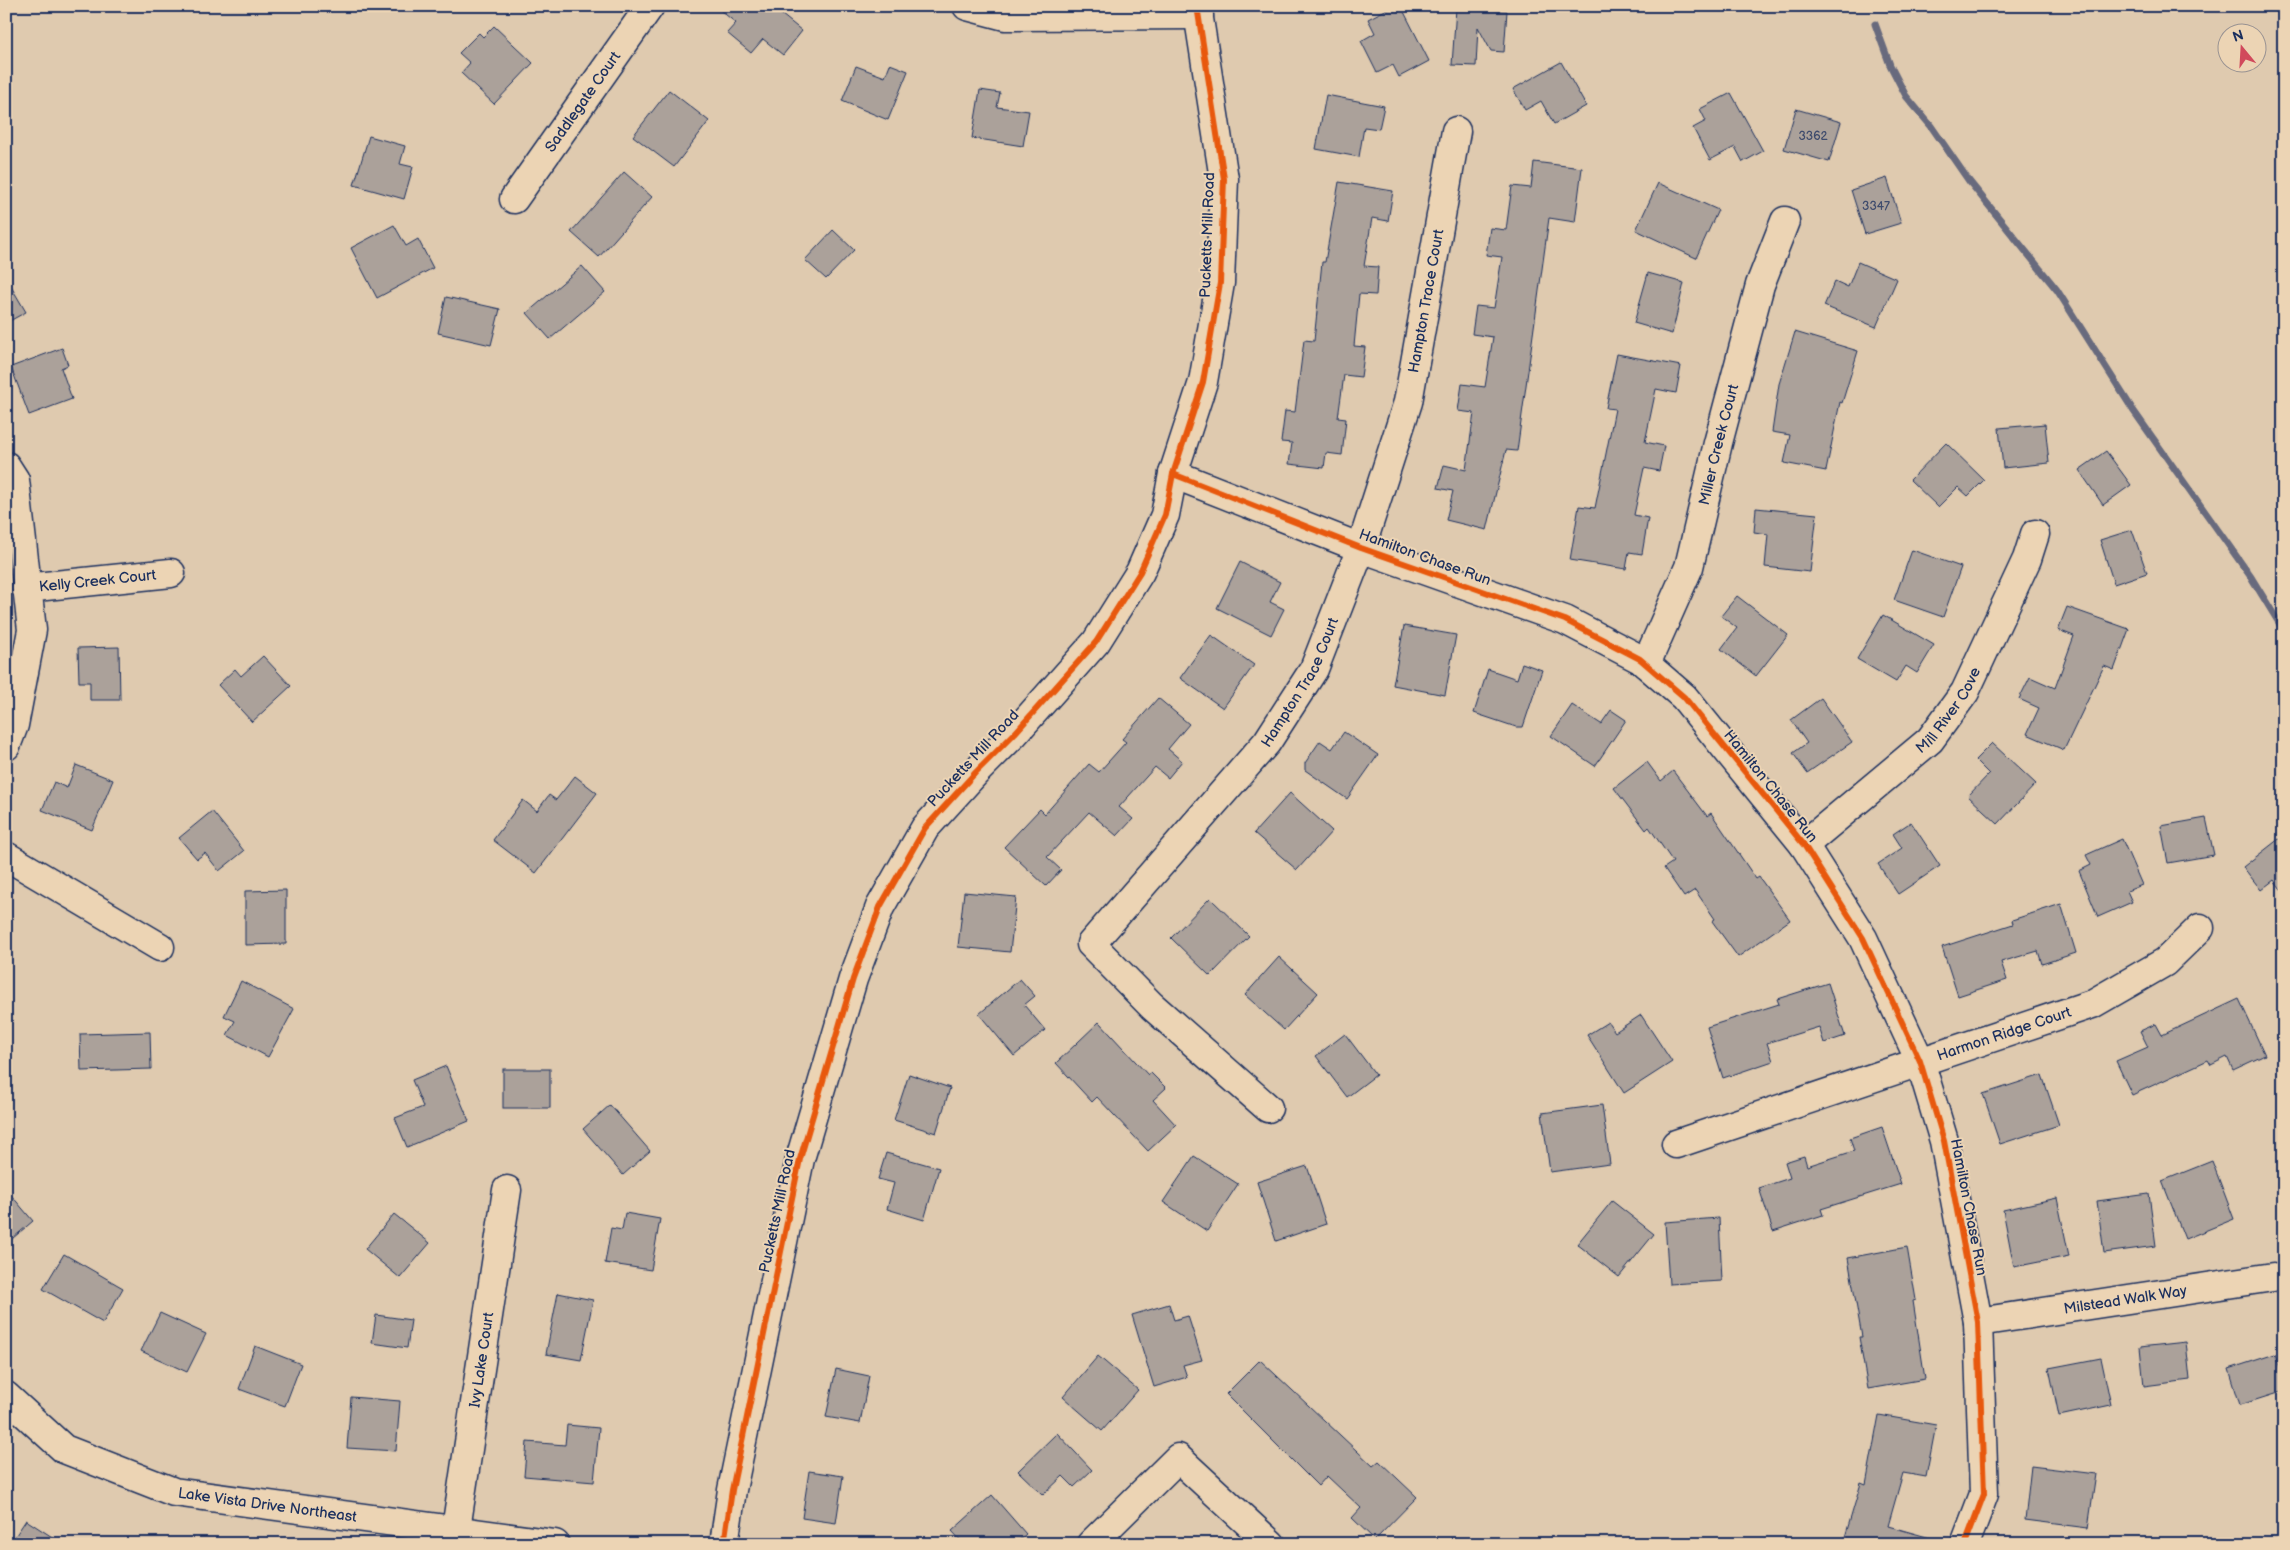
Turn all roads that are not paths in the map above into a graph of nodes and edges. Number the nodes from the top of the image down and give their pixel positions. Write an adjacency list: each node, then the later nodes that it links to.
1 (650, 6): 5 (street, Saddlegate Court)
2 (967, 6): 3 (street)
3 (1198, 10): 8 (street, Pucketts Mill Road)
4 (1456, 131): 10 (street, Hampton Trace Court)
5 (514, 199)
6 (1785, 221): 13 (street, Miller Creek Court)
7 (6, 466): 12 (street)
8 (1172, 474): 10 (street, Hamilton Chase Run); 28 (street, Pucketts Mill Road)
9 (2035, 534): 15 (street, Mill River Cove)
10 (1361, 548): 13 (street, Hamilton Chase Run); 20 (street, Hampton Trace Court)
11 (171, 573): 12 (street, Kelly Creek Court)
12 (26, 588): 14 (street)
13 (1646, 664): 15 (street, Hamilton Chase Run)
14 (6, 746)
15 (1804, 845): 19 (street, Hamilton Chase Run)
16 (6, 856): 18 (street)
17 (2200, 928): 19 (street, Harmon Ridge Court)
18 (160, 947)
19 (1920, 1061): 21 (street, Harmon Ridge Court); 24 (street, Hamilton Chase Run)
20 (1268, 1108)
21 (1676, 1144)
22 (507, 1190): 26 (street, Ivy Lake Court)
23 (2273, 1277): 24 (street, Milstead Walk Way)
24 (1978, 1322): 31 (street, Hamilton Chase Run)
25 (6, 1396): 26 (street, Lake Vista Drive Northeast)
26 (456, 1529): 27 (street, Lake Vista Drive Northeast)
27 (555, 1544)
28 (724, 1544)
29 (1090, 1544): 30 (street)
30 (1271, 1544)
31 (1965, 1544)

